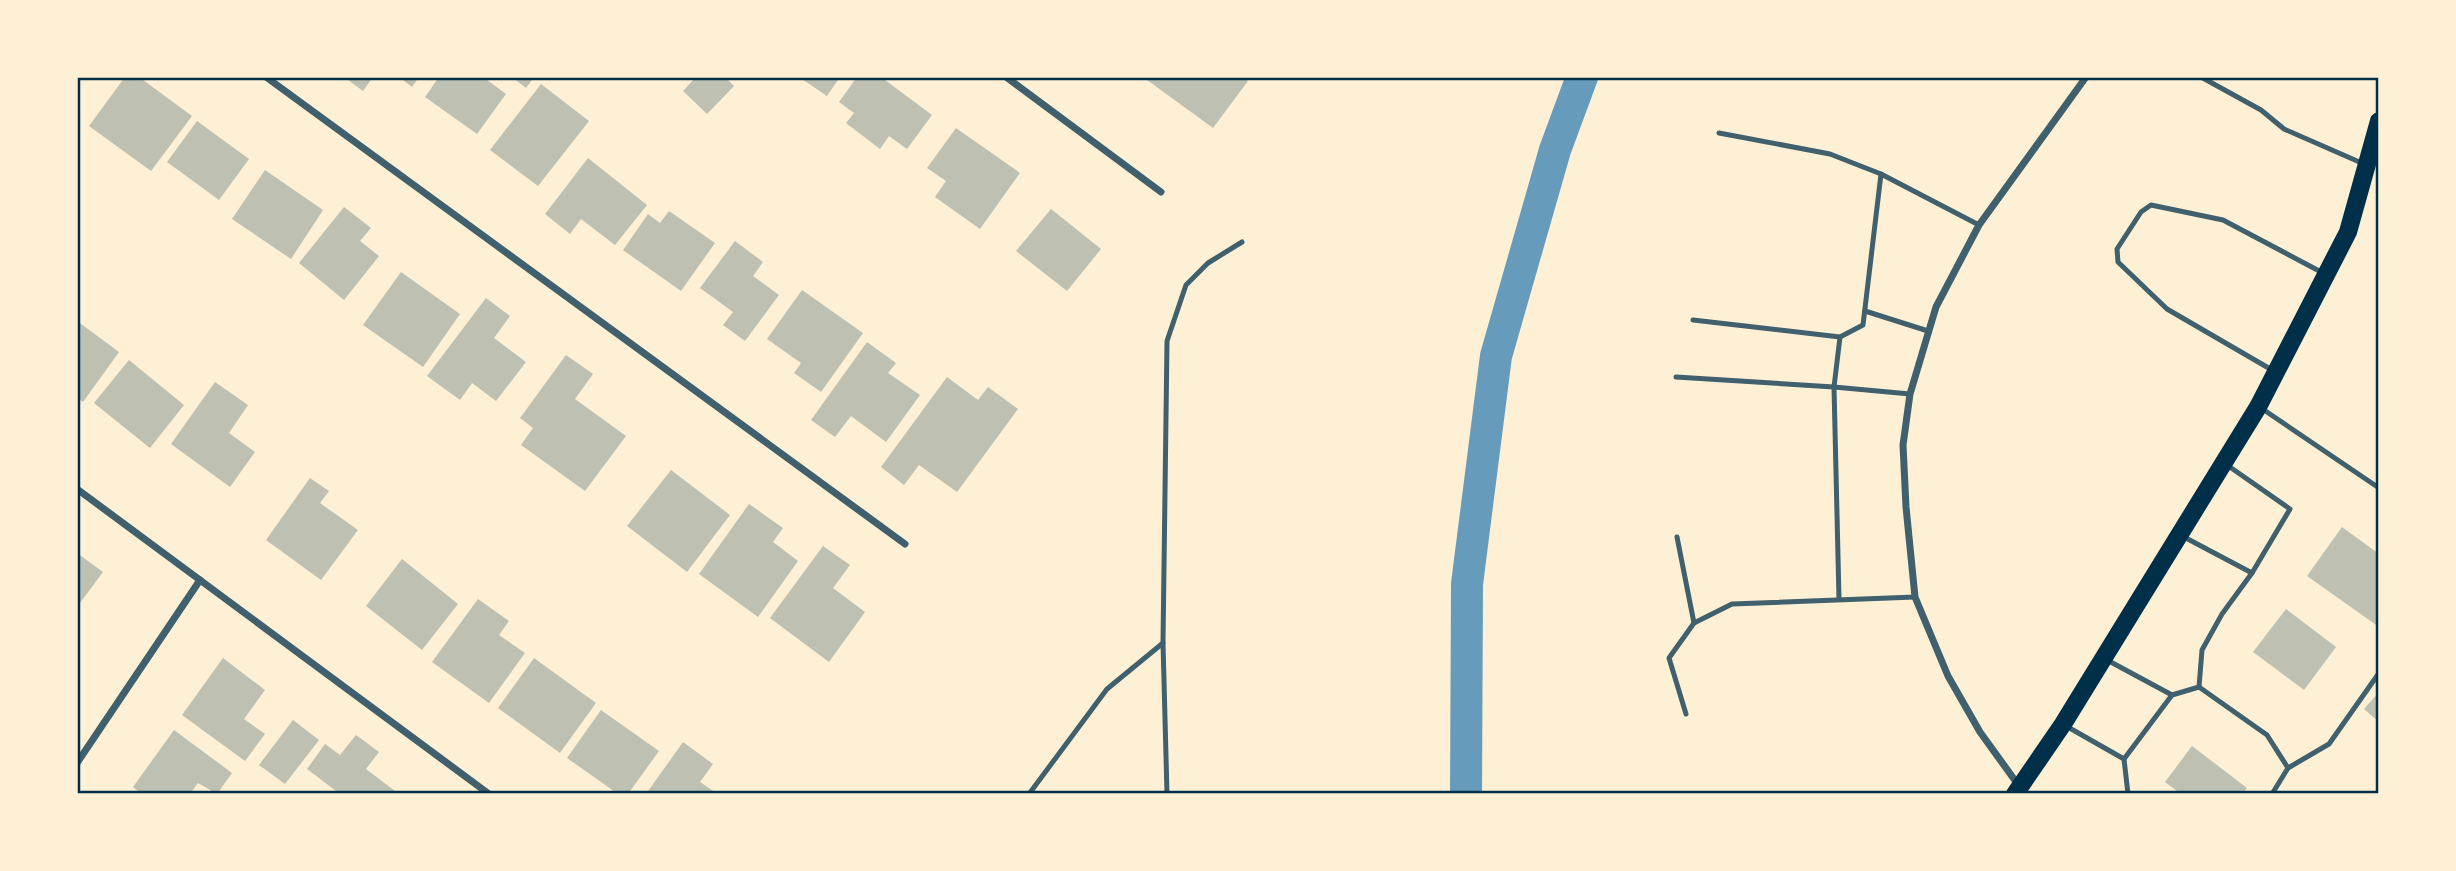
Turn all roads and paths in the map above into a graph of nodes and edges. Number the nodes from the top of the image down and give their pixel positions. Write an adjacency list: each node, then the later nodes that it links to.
1 (266, 77): 27 (street)
2 (1006, 77): 9 (street)
3 (2086, 77): 10 (street)
4 (2201, 77): 7 (lane)
5 (2379, 121): 7 (main road)
6 (1719, 133): 8 (lane)
7 (2367, 165): 12 (main road)
8 (1881, 174): 10 (lane); 13 (lane)
9 (1161, 192)
10 (1979, 225): 15 (street)
11 (1242, 242): 33 (lane)
12 (2326, 274): 17 (main road); 17 (lane)
13 (1865, 311): 15 (lane); 16 (lane)
14 (1693, 320): 16 (lane)
15 (1928, 331): 20 (street)
16 (1840, 337): 19 (lane)
17 (2276, 373): 21 (main road)
18 (1676, 377): 19 (lane)
19 (1834, 387): 20 (lane); 31 (lane)
20 (1910, 394): 30 (street)
21 (2258, 407): 22 (main road); 23 (lane)
22 (2223, 463): 25 (main road); 28 (lane)
23 (2379, 488)
24 (77, 489): 29 (street)
25 (2180, 534): 28 (lane); 34 (main road)
26 (1677, 537): 32 (lane)
27 (905, 544)
28 (2252, 573): 36 (lane)
29 (200, 580): 41 (street); 44 (street)
30 (1915, 597): 31 (lane); 43 (street)
31 (1839, 599): 32 (lane)
32 (1694, 623): 38 (lane)
33 (1163, 643): 45 (lane); 46 (lane)
34 (2104, 657): 37 (lane); 39 (main road)
35 (2379, 673): 42 (lane)
36 (2199, 687): 37 (lane); 42 (lane)
37 (2172, 695): 40 (lane)
38 (1686, 715)
39 (2063, 724): 40 (lane); 43 (main road)
40 (2124, 759): 47 (lane)
41 (77, 763)
42 (2288, 768): 48 (lane)
43 (2017, 790)
44 (488, 794)
45 (1030, 794)
46 (1167, 794)
47 (2129, 794)
48 (2272, 794)

